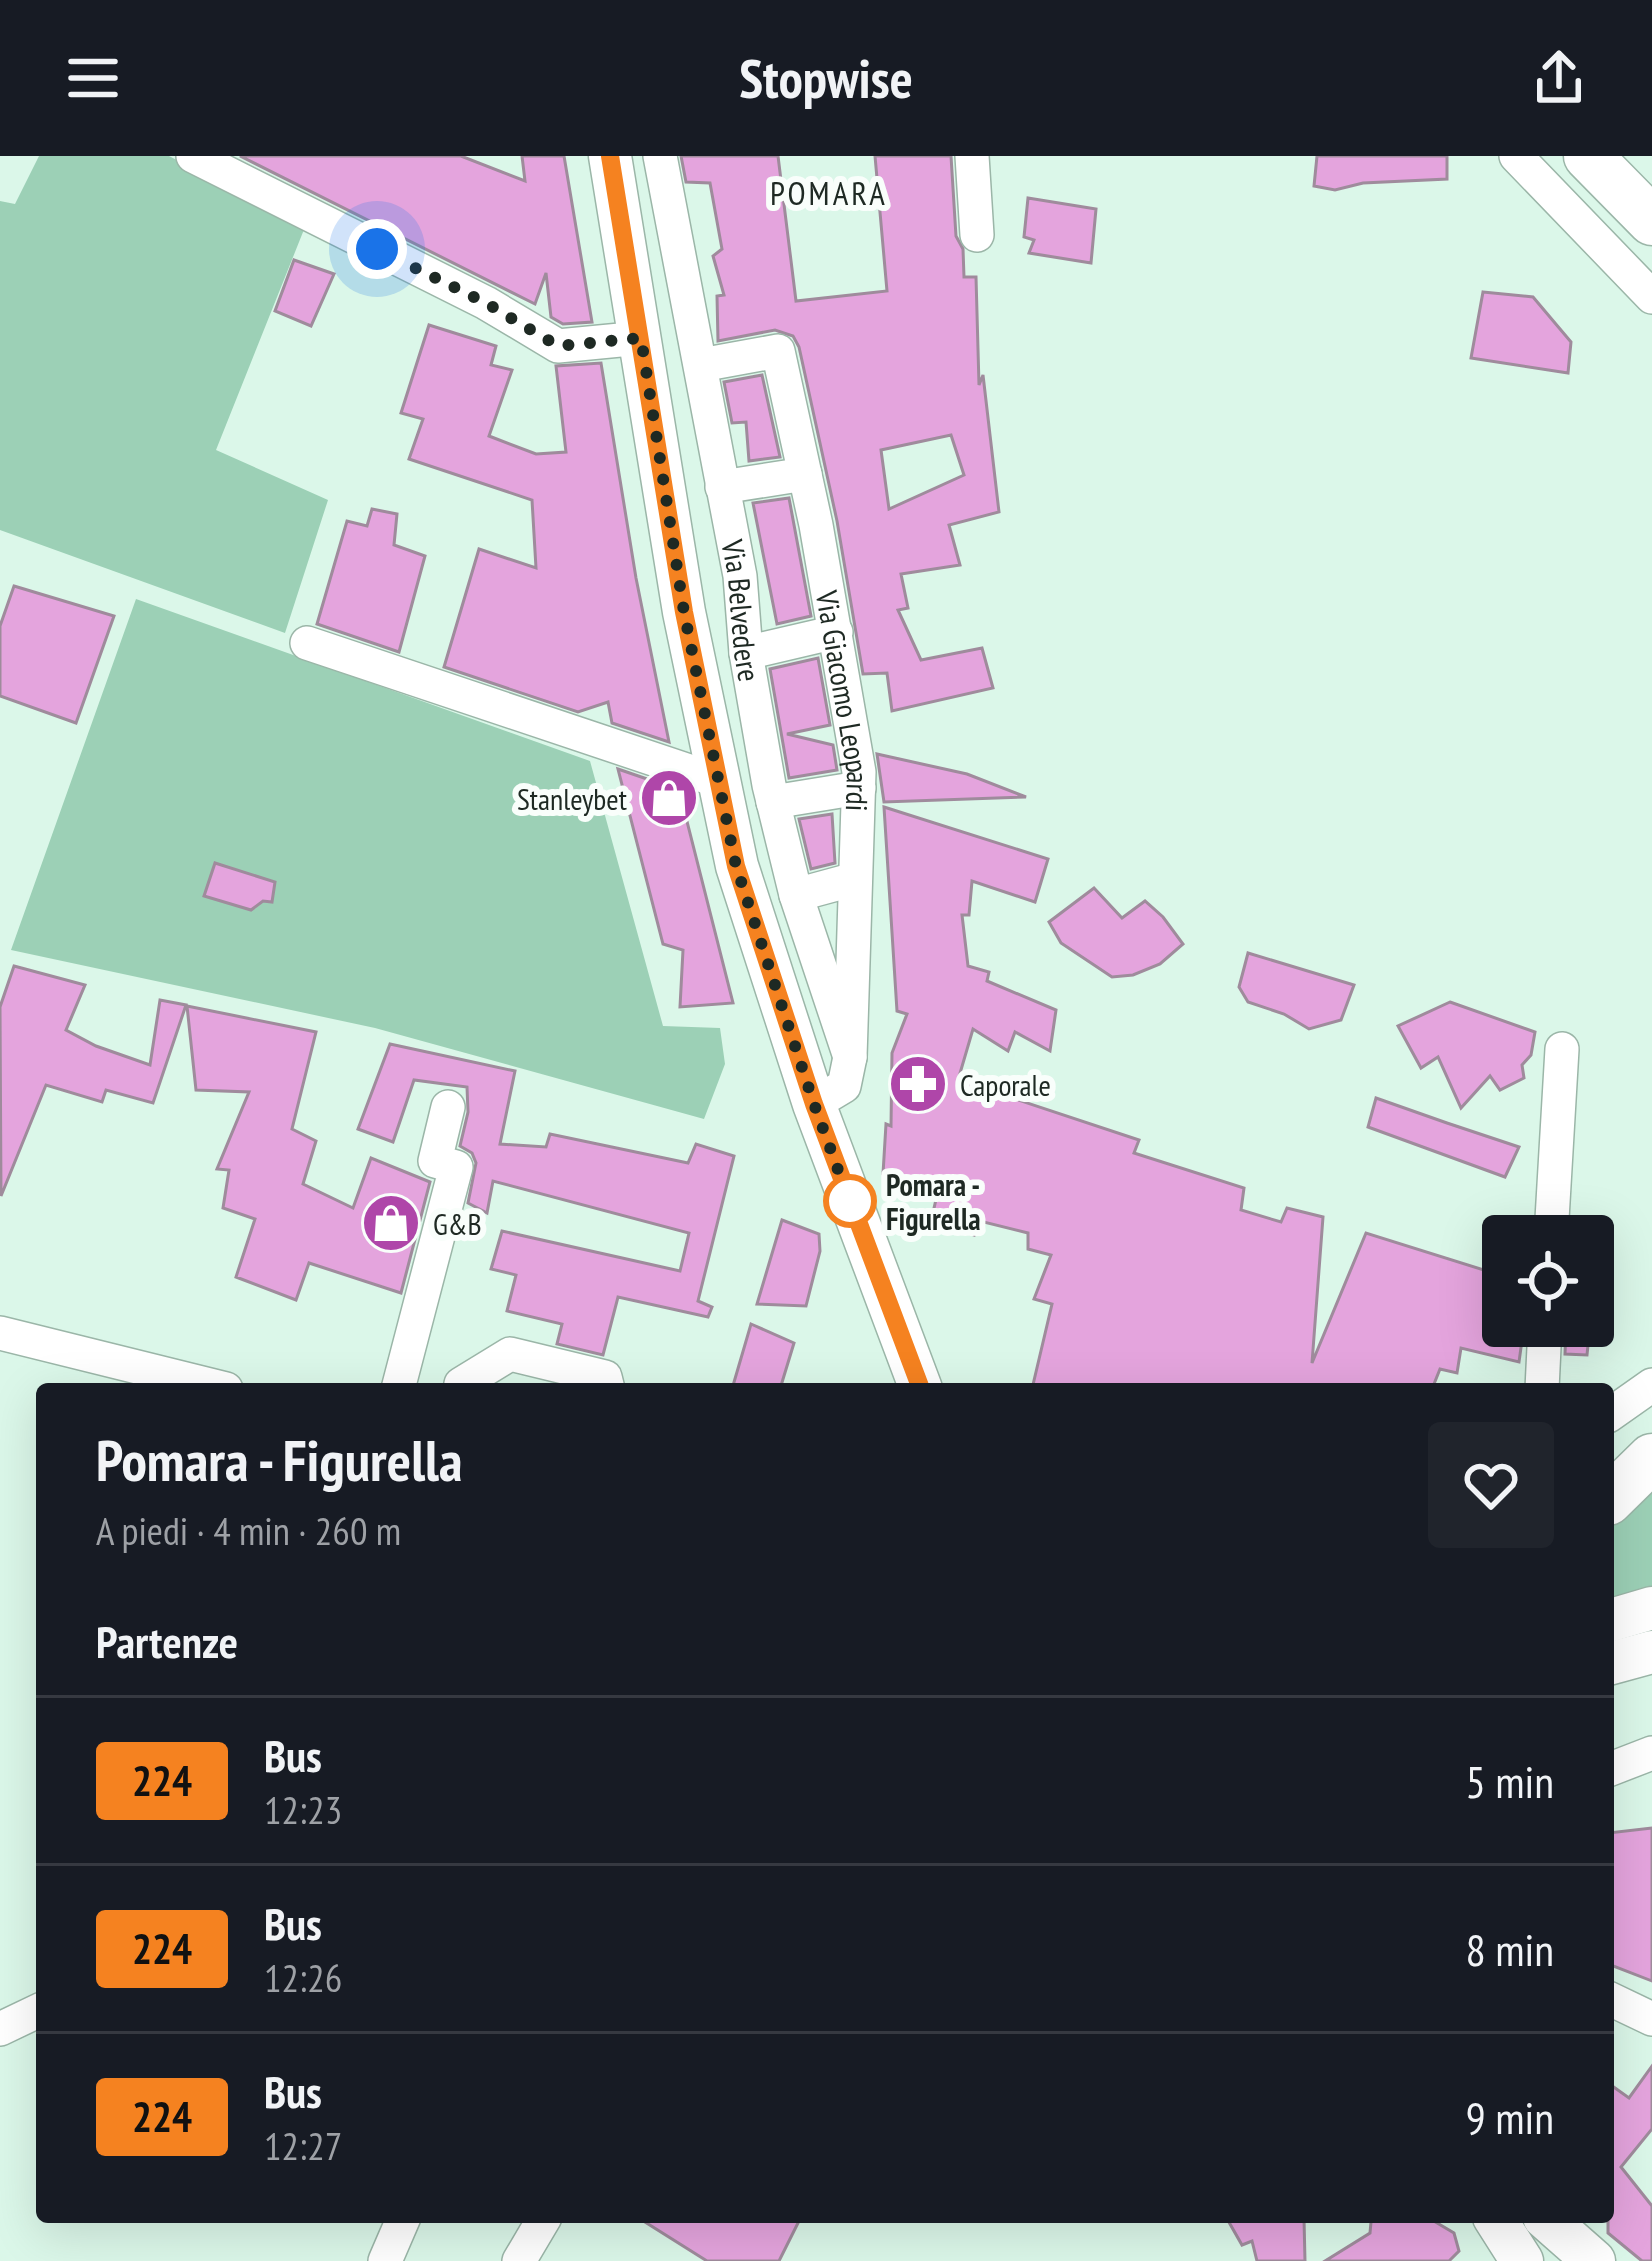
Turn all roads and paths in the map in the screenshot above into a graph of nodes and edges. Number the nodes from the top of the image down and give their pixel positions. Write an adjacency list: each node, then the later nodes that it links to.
1 (193, 156): 7 (street)
2 (610, 156): 11 (main road)
3 (660, 156): 12 (street, Via Belvedere)
4 (972, 156): 9 (street)
5 (1516, 156): 10 (street)
6 (1588, 156): 8 (highway)
7 (228, 164): 11 (street)
8 (1652, 221)
9 (977, 235)
10 (1652, 297)
11 (641, 338): 18 (main road)
12 (700, 365): 13 (street, Via Giacomo Leopardi); 14 (street, Via Belvedere)
13 (805, 474): 14 (street); 15 (street, Via Giacomo Leopardi)
14 (722, 487): 17 (street, Via Belvedere)
15 (836, 632): 17 (street); 19 (street, Via Giacomo Leopardi)
16 (307, 643): 18 (street)
17 (746, 653): 20 (street, Via Belvedere)
18 (719, 781): 25 (main road)
19 (859, 788): 20 (street); 21 (street, Via Giacomo Leopardi)
20 (773, 802): 22 (street, Via Belvedere)
21 (856, 879): 22 (street); 24 (street, Via Giacomo Leopardi)
22 (796, 895): 24 (street, Via Belvedere)
23 (1562, 1049): 27 (street)
24 (850, 1057): 25 (street)
25 (814, 1104): 34 (main road)
26 (448, 1107): 31 (street)
27 (1552, 1215)
28 (0, 1333): 30 (street)
29 (1545, 1347): 35 (street)
30 (202, 1383)
31 (400, 1383)
32 (474, 1383): 33 (street)
33 (607, 1383)
34 (919, 1383)
35 (1542, 1383)
36 (1652, 1385): 37 (street)
37 (1614, 1412)
38 (1652, 1458): 39 (highway)
39 (1614, 1495)
40 (1652, 1608): 41 (main road)
41 (1614, 1619)
42 (1652, 1652): 43 (main road)
43 (1614, 1662)
44 (1652, 1753): 45 (street)
45 (1614, 1768)
46 (1614, 2001): 48 (street)
47 (36, 2012): 49 (street)
48 (1652, 2019)
49 (0, 2029)
50 (401, 2223): 55 (street)
51 (541, 2223): 56 (street)
52 (1498, 2223): 54 (main road)
53 (1551, 2224): 54 (main road); 57 (main road)
54 (1521, 2260)
55 (385, 2261)
56 (519, 2261)
57 (1594, 2261)

